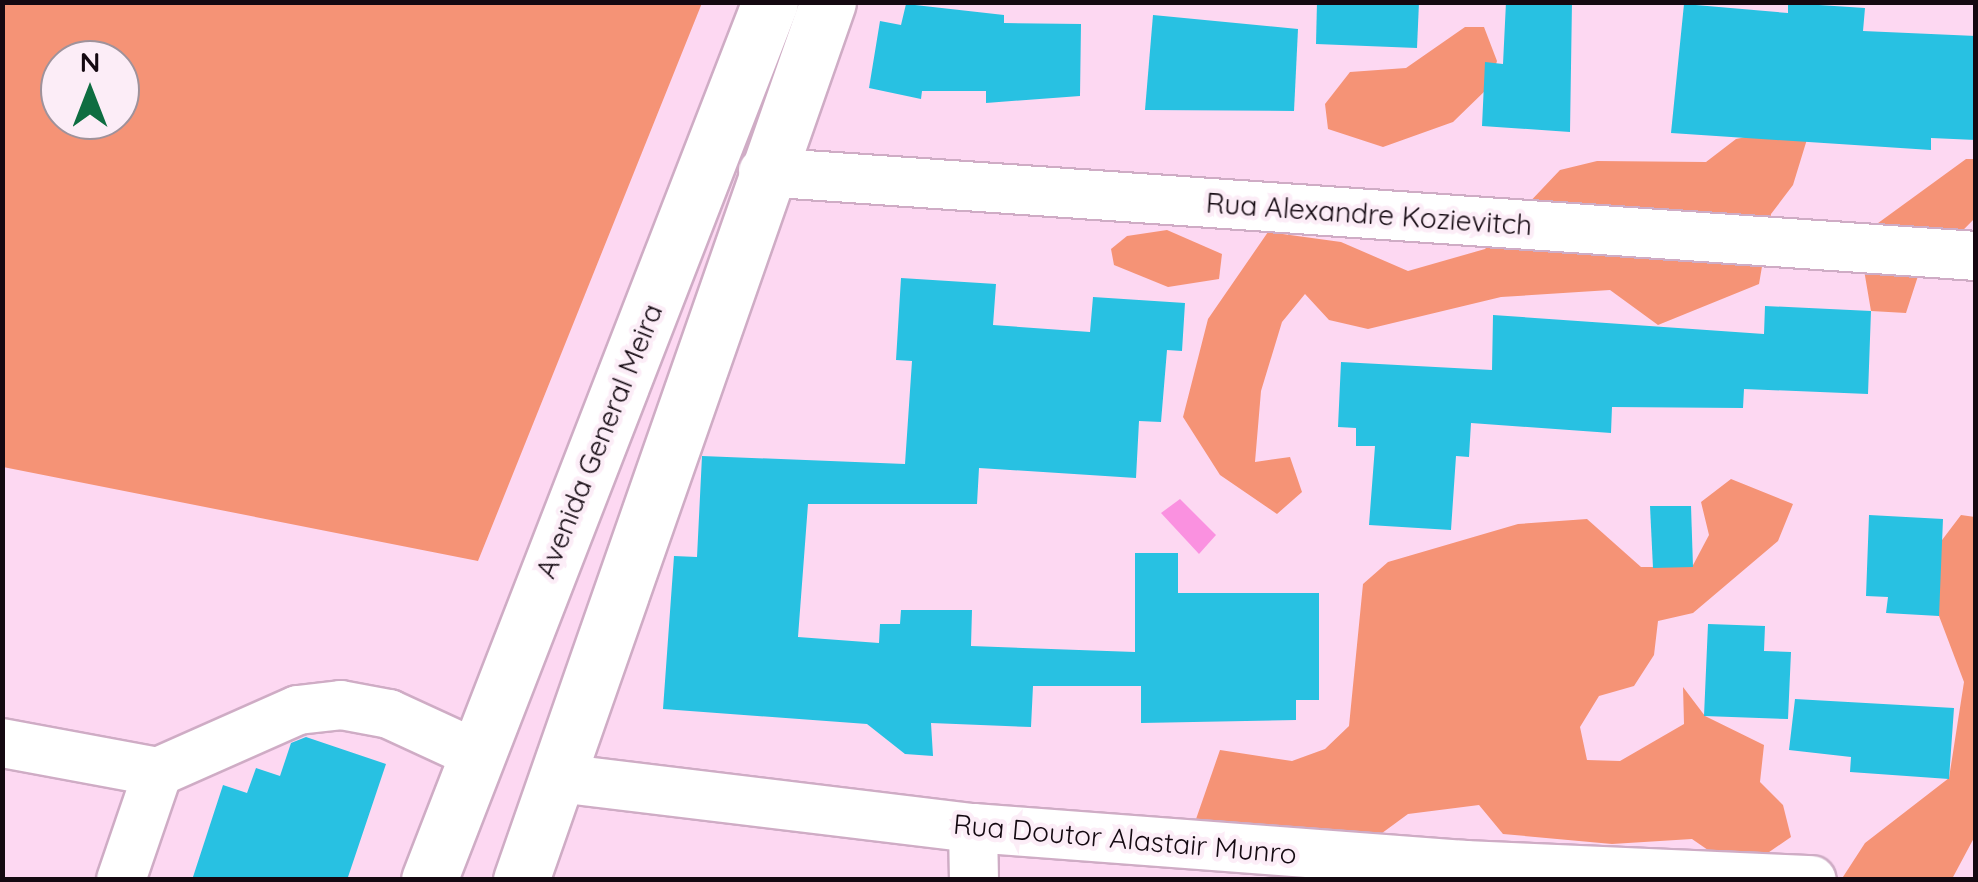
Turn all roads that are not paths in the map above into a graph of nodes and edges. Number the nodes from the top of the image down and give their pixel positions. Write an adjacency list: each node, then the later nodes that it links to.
1 (770, 2): 6 (main road, Avenida General Meira)
2 (828, 2): 3 (main road)
3 (763, 172): 4 (street, Rua Alexandre Kozievitch); 8 (main road)
4 (1976, 256)
5 (2, 742): 7 (street)
6 (476, 754): 7 (street); 8 (main road); 12 (main road, Avenida General Meira)
7 (158, 772): 11 (street)
8 (559, 778): 9 (street, Rua Doutor Alastair Munro); 13 (main road)
9 (973, 828): 10 (street, Rua Doutor Alastair Munro); 14 (street)
10 (1466, 872): 15 (street, Rua Doutor Alastair Munro)
11 (121, 880)
12 (429, 880)
13 (521, 880)
14 (974, 880)
15 (1812, 880)

